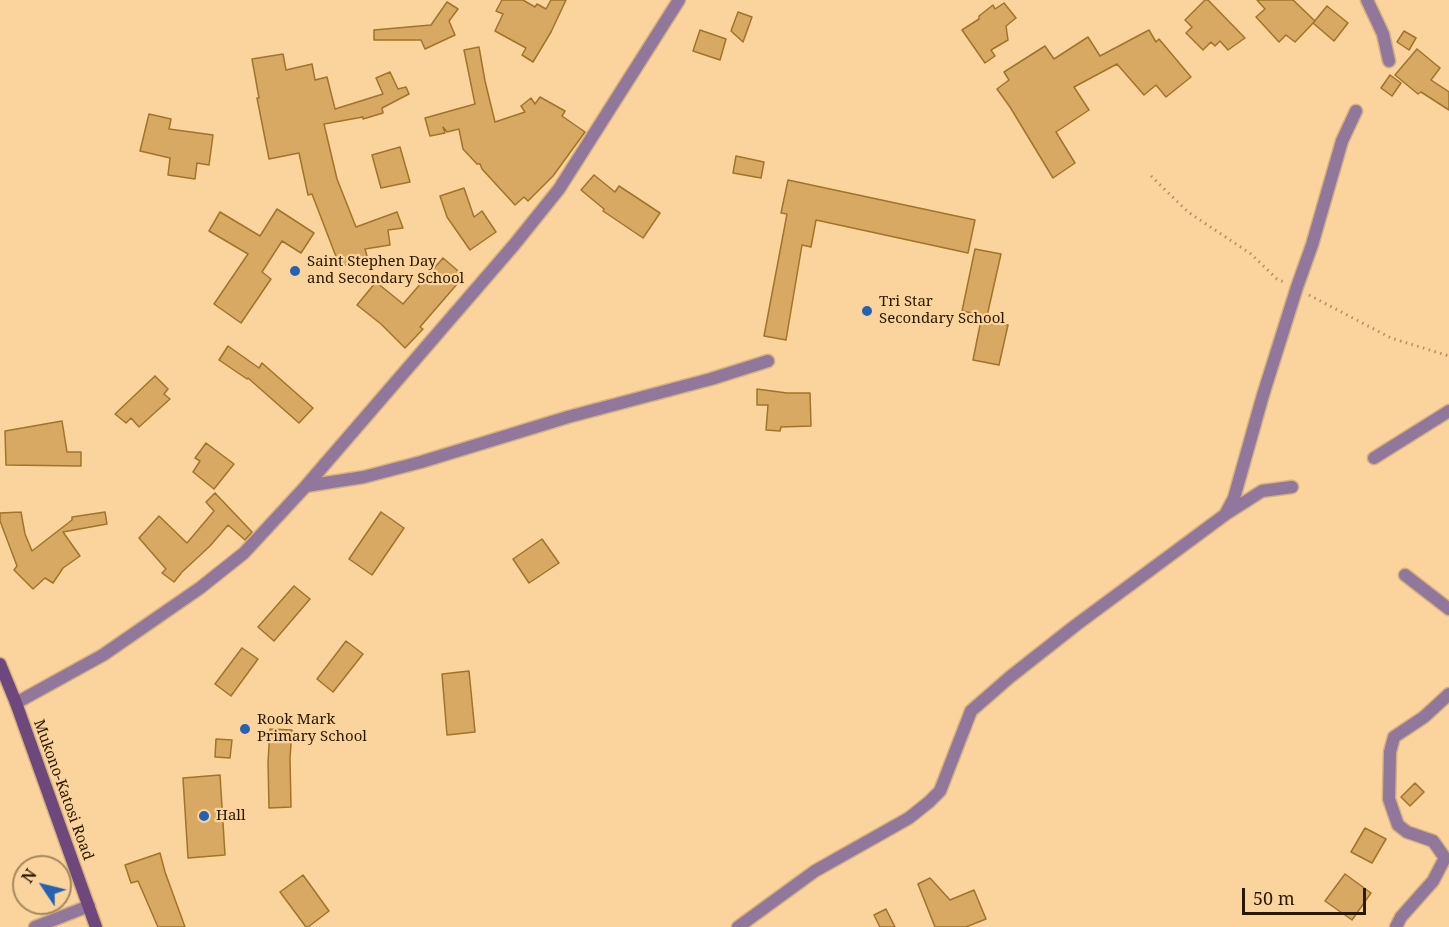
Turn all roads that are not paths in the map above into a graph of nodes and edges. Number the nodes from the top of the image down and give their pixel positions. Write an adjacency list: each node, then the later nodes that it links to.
1 (678, 0): 8 (street)
2 (1367, 0): 3 (street)
3 (1389, 61)
4 (1356, 111): 10 (street)
5 (768, 361): 8 (street)
6 (1449, 411): 7 (street)
7 (1374, 458)
8 (306, 486): 15 (street)
9 (1292, 487): 10 (street)
10 (1226, 514): 19 (street)
11 (1405, 575): 12 (street)
12 (1449, 609)
13 (0, 664): 15 (main road, Mukono-Katosi Road)
14 (1449, 694): 20 (street)
15 (16, 703): 16 (main road, Mukono-Katosi Road)
16 (89, 906): 17 (street); 18 (main road, Mukono-Katosi Road)
17 (35, 927)
18 (96, 927)
19 (738, 927)
20 (1396, 927)

